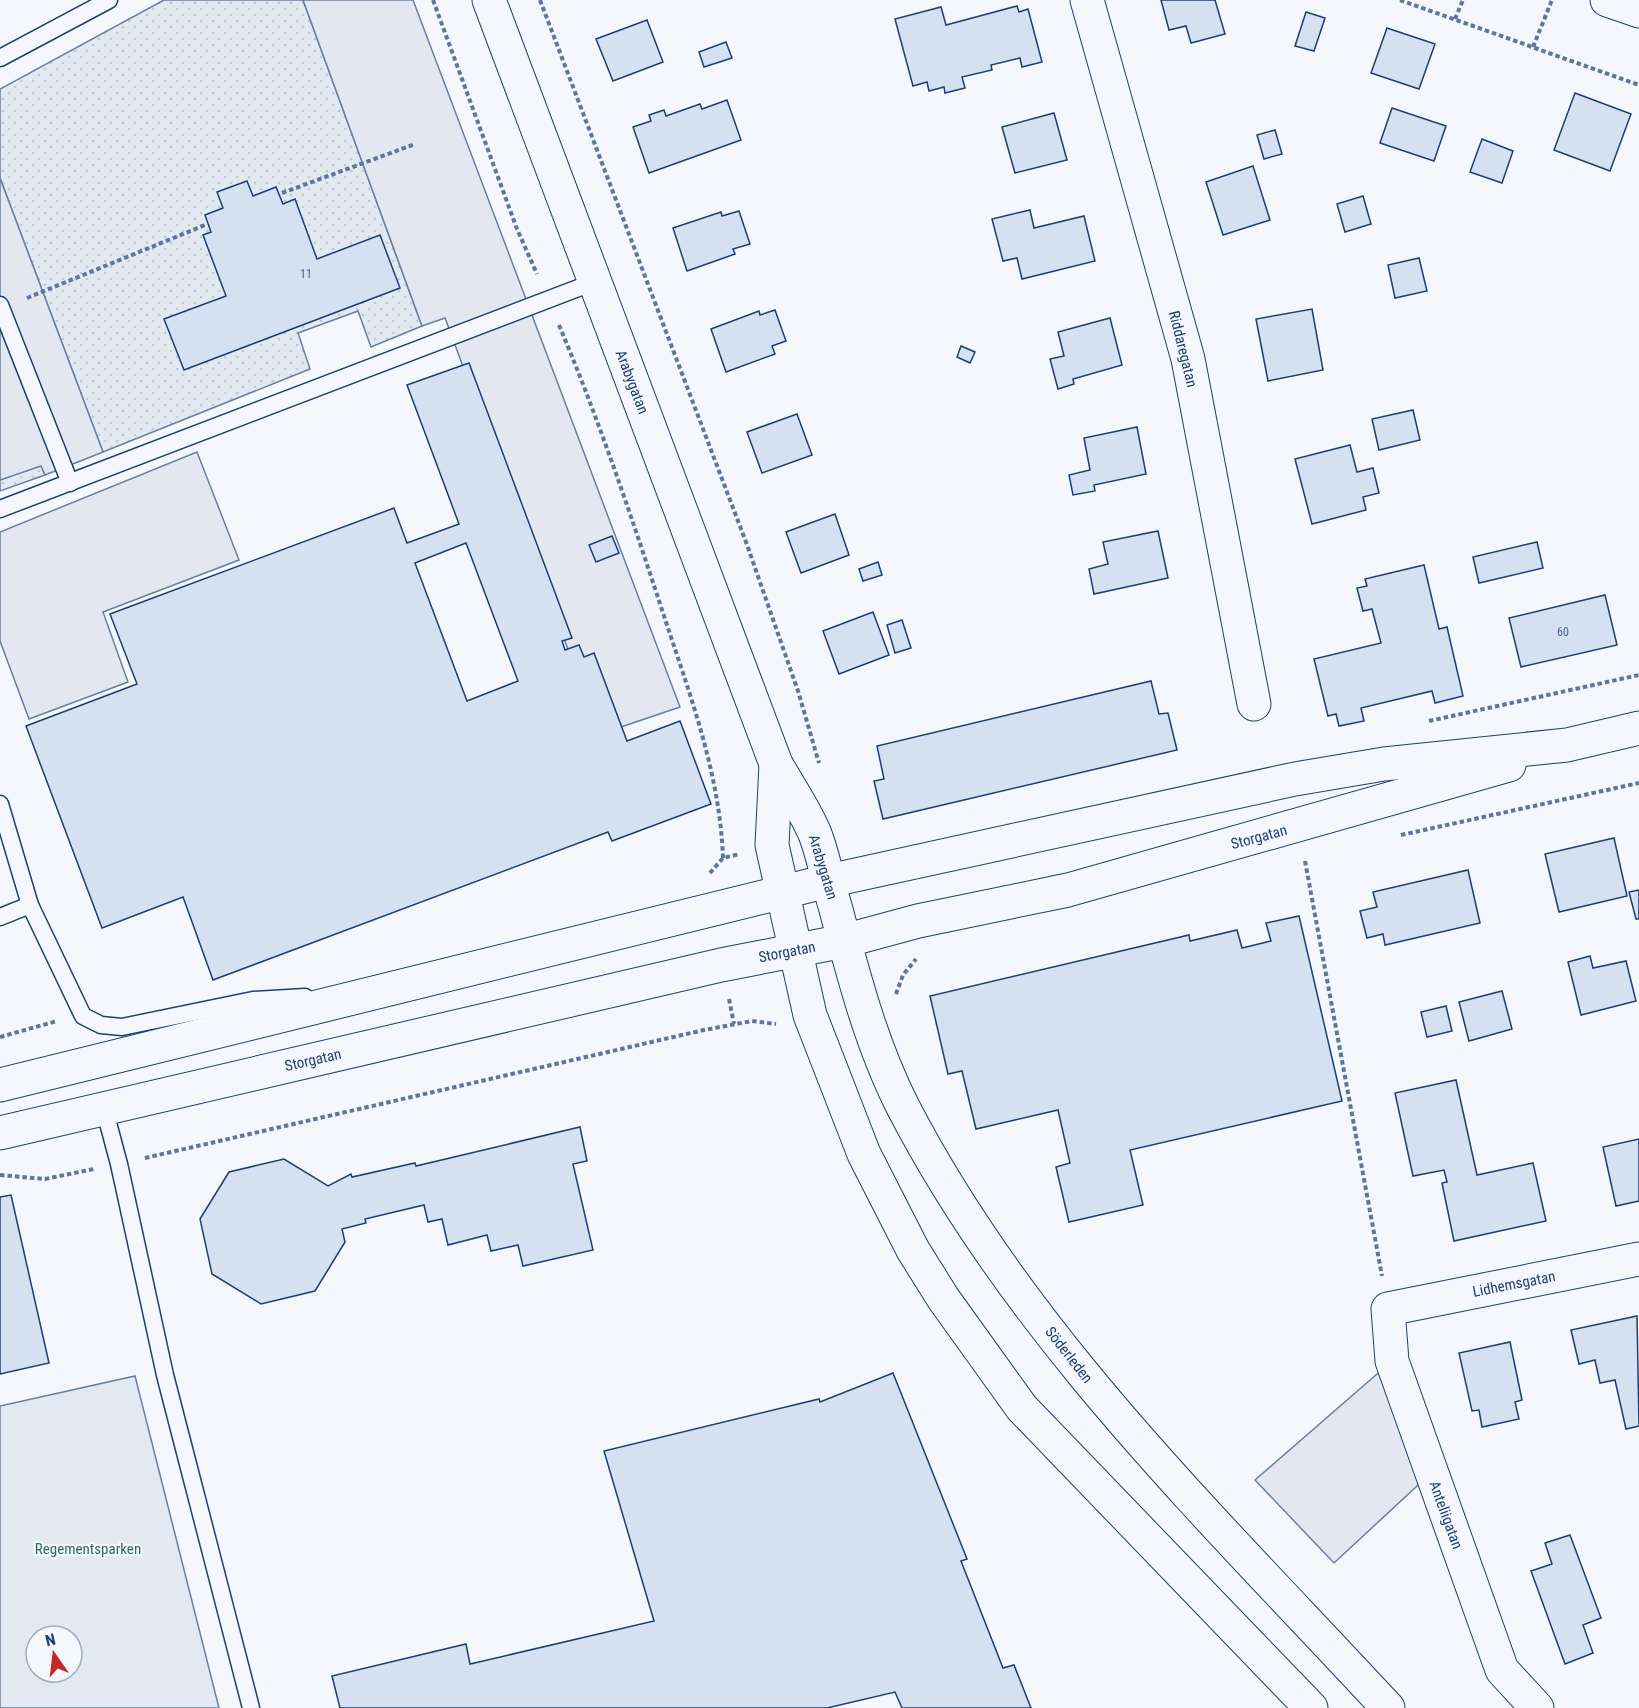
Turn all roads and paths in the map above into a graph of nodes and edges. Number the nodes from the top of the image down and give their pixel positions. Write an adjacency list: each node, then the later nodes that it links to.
1 (109, 0): 13 (lane)
2 (433, 0): 19 (path)
3 (489, 0): 18 (street, Arabygatan)
4 (540, 0): 27 (path)
5 (1087, 0): 23 (street, Riddaregatan)
6 (1400, 0): 11 (path)
7 (1463, 0): 11 (path)
8 (1552, 0): 12 (path)
9 (1607, 0): 10 (street)
10 (1639, 11)
11 (1455, 20): 12 (path)
12 (1533, 47): 14 (path)
13 (0, 58)
14 (1639, 85)
15 (415, 144): 16 (path)
16 (282, 193)
17 (205, 225): 20 (path)
18 (594, 282): 19 (lane); 26 (street, Arabygatan)
19 (548, 300): 21 (lane); 29 (path)
20 (1, 307): 21 (lane)
21 (70, 483): 22 (lane)
22 (0, 509)
23 (1254, 704)
24 (1639, 728): 25 (street, Storgatan)
25 (1567, 745): 31 (street, Storgatan); 35 (street, Storgatan)
26 (776, 764): 31 (street, Arabygatan); 32 (street, Arabygatan)
27 (821, 774)
28 (0, 804): 33 (lane)
29 (723, 858)
30 (1305, 861): 45 (path)
31 (828, 881): 32 (street, Storgatan); 35 (street, Arabygatan)
32 (782, 893): 36 (street, Arabygatan); 37 (street, Storgatan)
33 (30, 905): 34 (lane); 37 (lane)
34 (0, 917)
35 (844, 941): 36 (street, Storgatan); 48 (street, Söderleden)
36 (797, 951): 40 (street, Storgatan); 47 (street)
37 (384, 991): 39 (street, Storgatan)
38 (777, 1024): 42 (path)
39 (0, 1085)
40 (104, 1108): 41 (street, Storgatan); 42 (lane)
41 (0, 1132)
42 (119, 1164): 43 (path); 46 (lane)
43 (0, 1175)
44 (1639, 1259): 45 (street, Lidhemsgatan)
45 (1388, 1309): 49 (street, Anteliigatan)
46 (251, 1708)
47 (1311, 1708)
48 (1388, 1708)
49 (1537, 1708)

